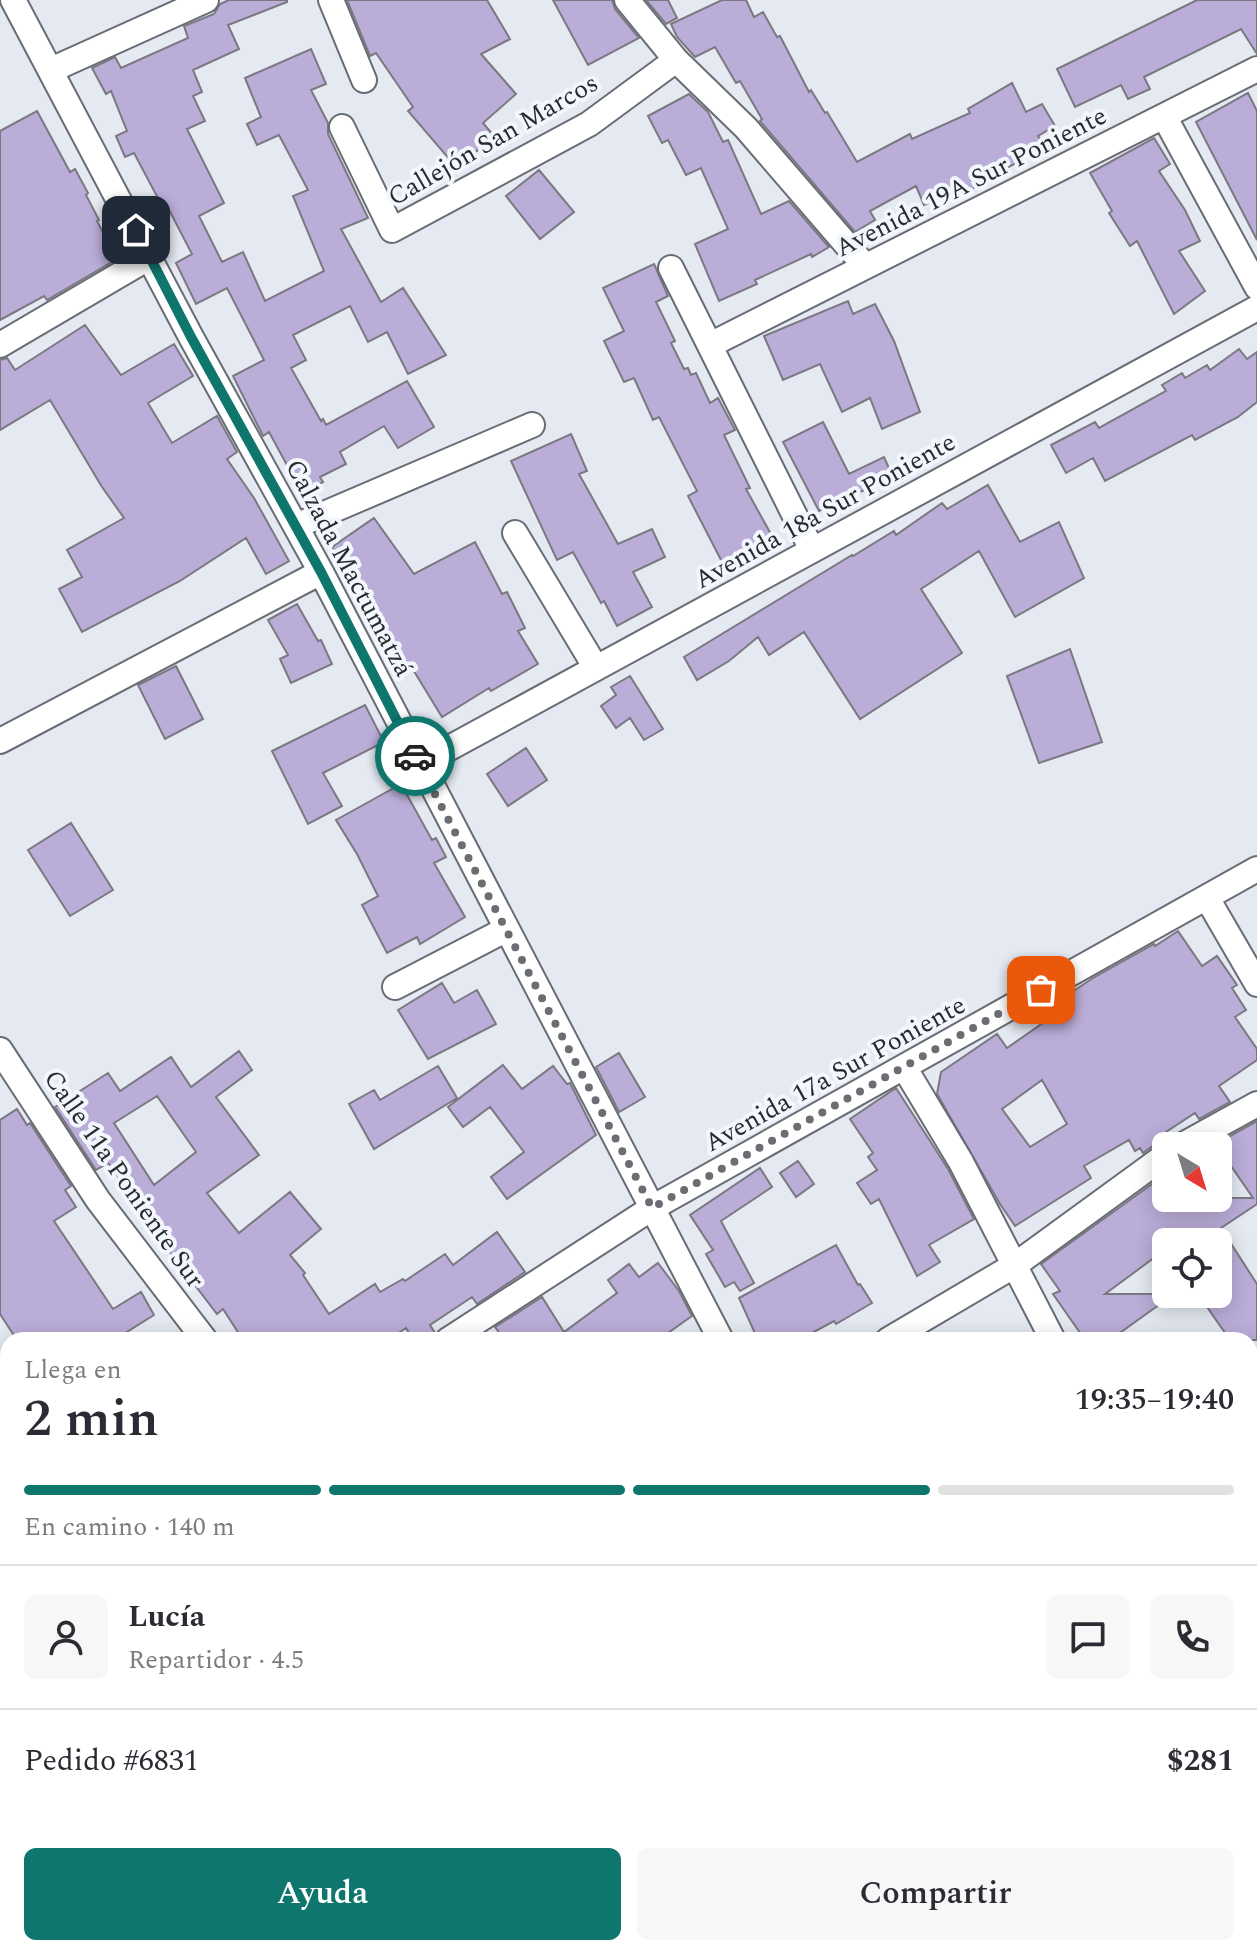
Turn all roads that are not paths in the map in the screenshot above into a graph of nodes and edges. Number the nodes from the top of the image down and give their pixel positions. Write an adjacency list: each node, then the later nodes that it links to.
1 (206, 0): 7 (street)
2 (331, 0): 8 (street)
3 (627, 0): 5 (street)
4 (10, 10): 7 (street, Calzada Mactumatzá)
5 (676, 60): 10 (street, Callejón San Marcos); 12 (street)
6 (1257, 69): 9 (street, Avenida 19A Sur Poniente)
7 (51, 70): 11 (street, Calzada Mactumatzá)
8 (364, 80)
9 (1164, 116): 12 (street, Avenida 19A Sur Poniente); 14 (street)
10 (342, 127)
11 (150, 257): 16 (street); 19 (street, Calzada Mactumatzá)
12 (865, 266): 17 (street, Avenida 19A Sur Poniente)
13 (671, 268): 17 (street)
14 (1257, 287)
15 (1257, 308): 21 (street, Avenida 18a Sur Poniente)
16 (0, 345)
17 (710, 345): 21 (street)
18 (532, 425): 19 (street)
19 (296, 526): 22 (street, Calzada Mactumatzá)
20 (515, 533): 23 (street)
21 (812, 550): 23 (street, Avenida 18a Sur Poniente)
22 (321, 572): 24 (street); 25 (street, Calzada Mactumatzá)
23 (596, 668): 25 (street, Avenida 18a Sur Poniente)
24 (0, 741)
25 (420, 764): 28 (street, Calzada Mactumatzá)
26 (1257, 869): 27 (street, Avenida 17a Sur Poniente)
27 (1207, 898): 29 (street); 32 (street, Avenida 17a Sur Poniente)
28 (507, 929): 30 (street); 36 (street, Calzada Mactumatzá)
29 (1257, 984)
30 (395, 987)
31 (0, 1050): 38 (street, Calle 11a Poniente Sur)
32 (904, 1067): 36 (street, Avenida 17a Sur Poniente); 37 (street)
33 (1257, 1104): 34 (street)
34 (1206, 1132)
35 (1152, 1165): 37 (street)
36 (652, 1208): 39 (street, Avenida 17a Sur Poniente); 40 (street, Calzada Mactumatzá)
37 (1015, 1265): 41 (street); 42 (street)
38 (199, 1332)
39 (460, 1332)
40 (717, 1332)
41 (902, 1332)
42 (1049, 1332)

